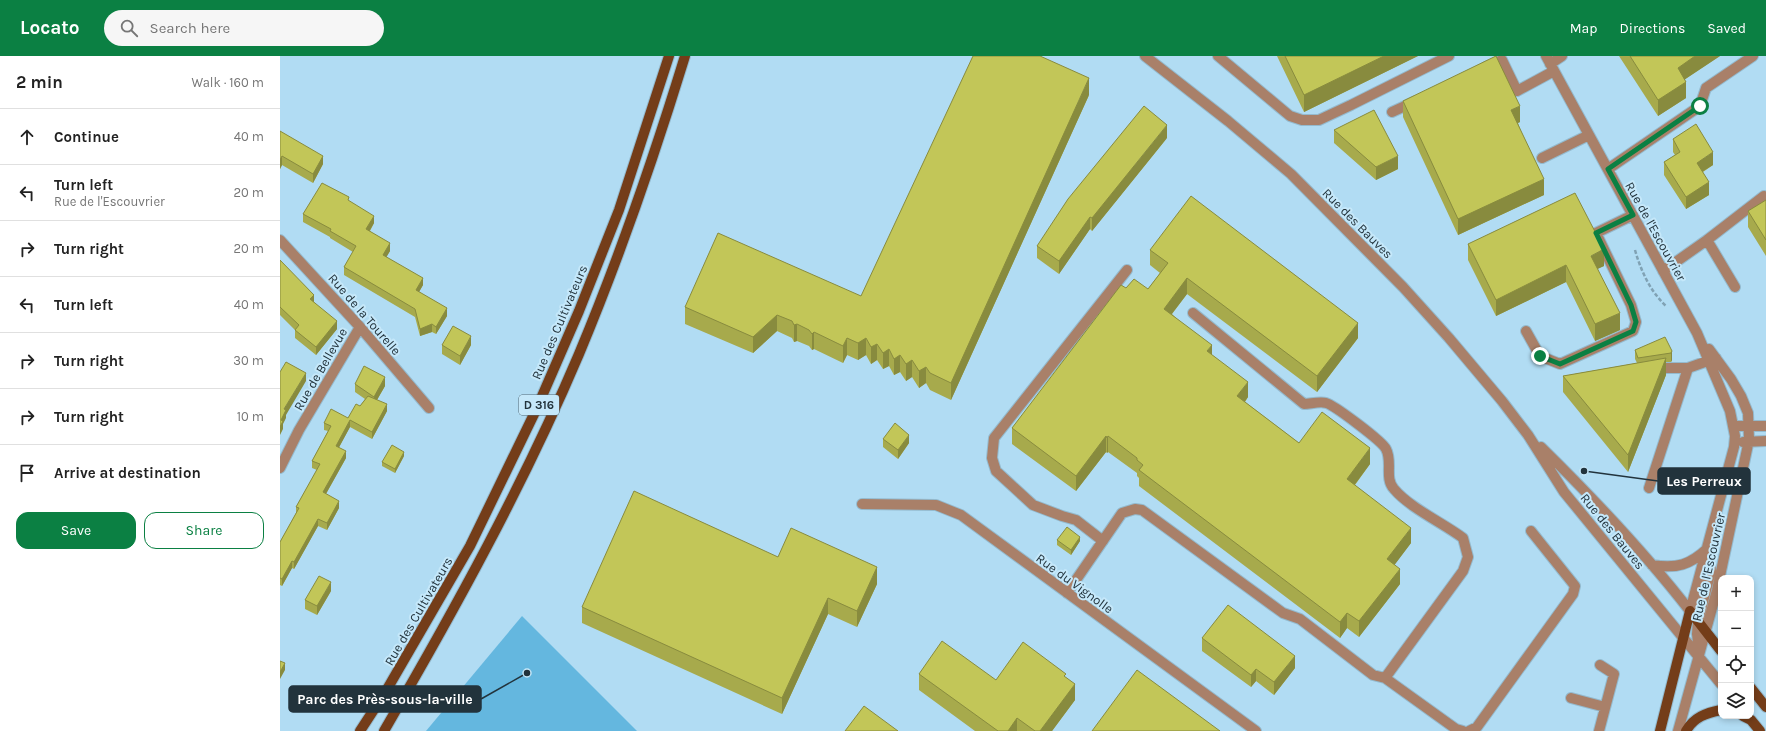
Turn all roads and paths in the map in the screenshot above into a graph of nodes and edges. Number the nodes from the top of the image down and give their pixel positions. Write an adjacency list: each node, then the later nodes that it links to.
1 (669, 56): 61 (main road, Rue des Cultivateurs / D 316)
2 (686, 56): 62 (main road, D 316)
3 (1145, 56): 34 (street, Rue des Bauves)
4 (1218, 56): 5 (street)
5 (1449, 56)
6 (1562, 56): 8 (street)
7 (1753, 56): 14 (street)
8 (1550, 64): 9 (street); 12 (street, Rue de l'Escouvrier)
9 (1474, 73)
10 (1426, 96): 11 (street)
11 (1392, 112)
12 (1589, 135): 13 (street); 14 (street, Rue de l'Escouvrier)
13 (1542, 158)
14 (1608, 169): 16 (street, Rue de l'Escouvrier)
15 (1764, 196): 18 (street)
16 (1633, 215): 21 (street, Rue de l'Escouvrier); 26 (street)
17 (280, 240): 25 (street, Rue de la Tourelle)
18 (1708, 240): 21 (street); 22 (street)
19 (1632, 245): 23 (path)
20 (1127, 270): 42 (street)
21 (1663, 271): 27 (street, Rue de l'Escouvrier)
22 (1736, 287)
23 (1668, 308)
24 (1192, 313): 53 (street)
25 (360, 327): 30 (street, Rue de la Tourelle); 38 (street, Rue de Bellevue)
26 (1526, 331)
27 (1713, 359): 28 (street); 31 (street, Rue de l'Escouvrier); 32 (street, Rue de l'Escouvrier)
28 (1688, 368): 29 (street); 39 (street)
29 (1642, 372)
30 (429, 408)
31 (1750, 425): 32 (street); 33 (street); 37 (street, Rue de l'Escouvrier)
32 (1734, 426): 36 (street, Rue de l'Escouvrier)
33 (1766, 426)
34 (1528, 435): 44 (street, Rue des Bauves); 49 (street, Rue des Bauves)
35 (1766, 441): 37 (street)
36 (1735, 442): 37 (street); 43 (street, Rue de l'Escouvrier)
37 (1749, 442): 48 (street, Rue de l'Escouvrier)
38 (280, 468)
39 (1649, 488)
40 (862, 504): 45 (street, Rue du Vignolle)
41 (1531, 531): 65 (street)
42 (1102, 541): 45 (street); 53 (street)
43 (1708, 548): 44 (street); 46 (street, Rue de l'Escouvrier); 47 (street)
44 (1652, 565): 46 (street, Rue des Bauves)
45 (1067, 593): 63 (street, Rue du Vignolle)
46 (1690, 611): 47 (main road); 49 (main road)
47 (1698, 621): 48 (main road); 51 (street)
48 (1706, 632): 50 (main road); 51 (street, Rue de l'Escouvrier)
49 (1684, 638): 51 (street, Rue des Bauves); 67 (main road)
50 (1718, 647)
51 (1699, 655): 54 (street, Rue des Bauves); 68 (street, Rue de l'Escouvrier)
52 (1600, 665): 58 (street)
53 (1385, 678): 64 (street)
54 (1720, 683)
55 (1754, 692): 57 (main road)
56 (1571, 698): 58 (street)
57 (1766, 707)
58 (1605, 708): 66 (street)
59 (1718, 711): 69 (main road)
60 (1749, 719): 70 (main road)
61 (360, 731)
62 (384, 731)
63 (1256, 731)
64 (1464, 731)
65 (1469, 731)
66 (1598, 731)
67 (1660, 731)
68 (1678, 731)
69 (1686, 731)
70 (1760, 731)

